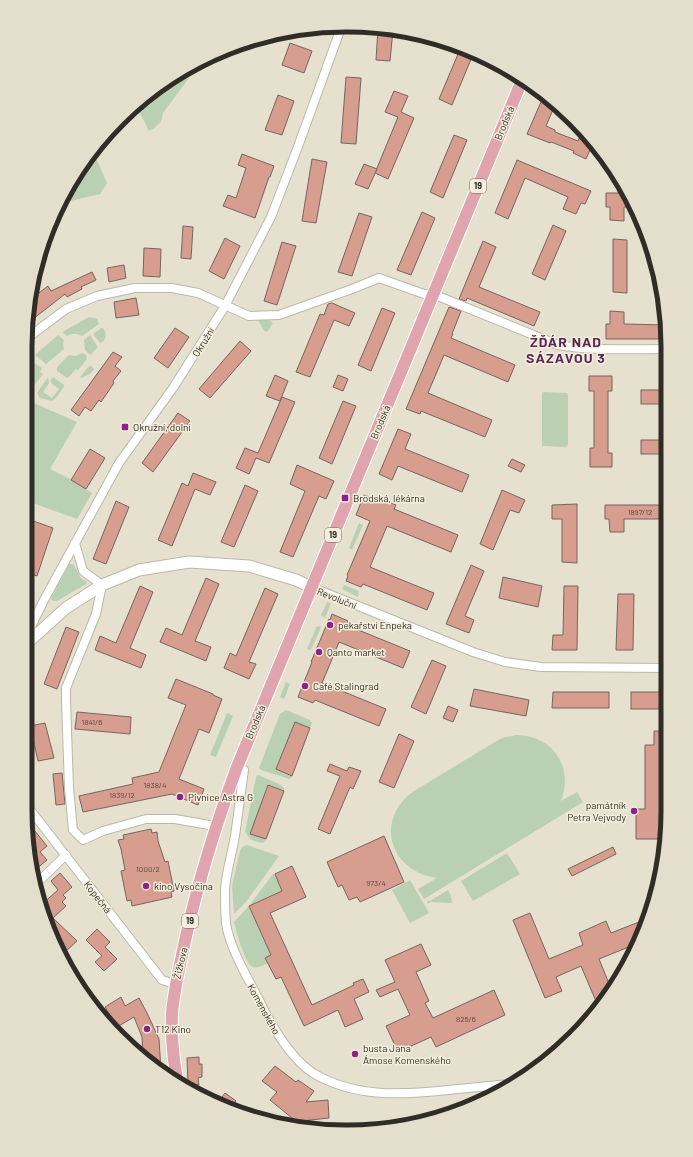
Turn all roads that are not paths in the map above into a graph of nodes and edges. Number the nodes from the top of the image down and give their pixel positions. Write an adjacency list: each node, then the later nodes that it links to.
1 (340, 32): 4 (street, Okružní)
2 (520, 85): 3 (main road, Brodská / 19)
3 (433, 294): 4 (street); 6 (street); 9 (main road, Brodská / 19)
4 (225, 306): 5 (street); 7 (street, Okružní)
5 (33, 334)
6 (661, 349)
7 (75, 543): 8 (street); 10 (street, Okružní)
8 (102, 585): 9 (street, Revoluční); 11 (street, Revoluční); 15 (street)
9 (311, 587): 12 (street, Revoluční); 13 (main road, Brodská / 19)
10 (32, 625)
11 (32, 639)
12 (661, 668)
13 (237, 767): 15 (main road, Žižkova / 19); 20 (street, Komenského)
14 (32, 812): 16 (street, Kopečná)
15 (215, 826): 18 (main road, Žižkova / 19)
16 (66, 855): 17 (street); 18 (street, Kopečná)
17 (40, 880)
18 (176, 984): 19 (main road, Žižkova / 19)
19 (176, 1075)
20 (501, 1085)

